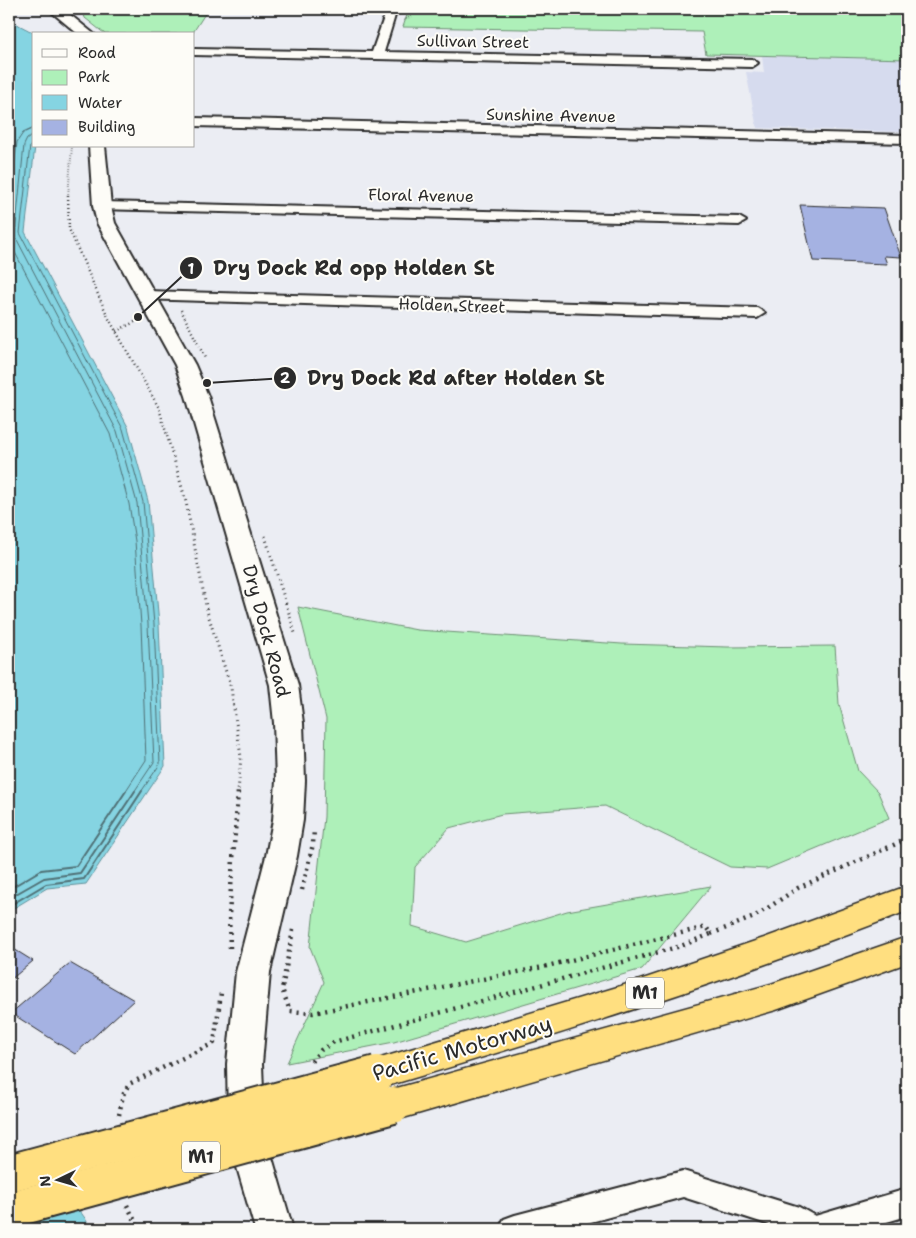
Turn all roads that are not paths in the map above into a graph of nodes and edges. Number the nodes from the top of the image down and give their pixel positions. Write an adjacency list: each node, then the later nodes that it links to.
1 (55, 9): 3 (street)
2 (392, 9): 5 (street)
3 (84, 32)
4 (195, 52): 5 (street, Sullivan Street)
5 (377, 55): 6 (street, Sullivan Street)
6 (752, 63)
7 (195, 122): 8 (street, Sunshine Avenue)
8 (907, 139)
9 (97, 148): 10 (street, Dry Dock Road)
10 (102, 206): 11 (street, Floral Avenue); 12 (street, Dry Dock Road)
11 (739, 221)
12 (141, 309): 13 (street, Holden Street); 20 (street, Dry Dock Road)
13 (757, 313)
14 (907, 898): 16 (highway, Pacific Motorway / M1)
15 (907, 950): 16 (highway, Pacific Motorway / M1)
16 (385, 1090): 17 (highway, Pacific Motorway / M1, bridge); 19 (highway, Pacific Motorway / M1, bridge)
17 (9, 1173)
18 (907, 1203): 23 (street)
19 (9, 1210)
20 (274, 1229)
21 (515, 1229): 22 (street)
22 (807, 1229)
23 (816, 1229)

